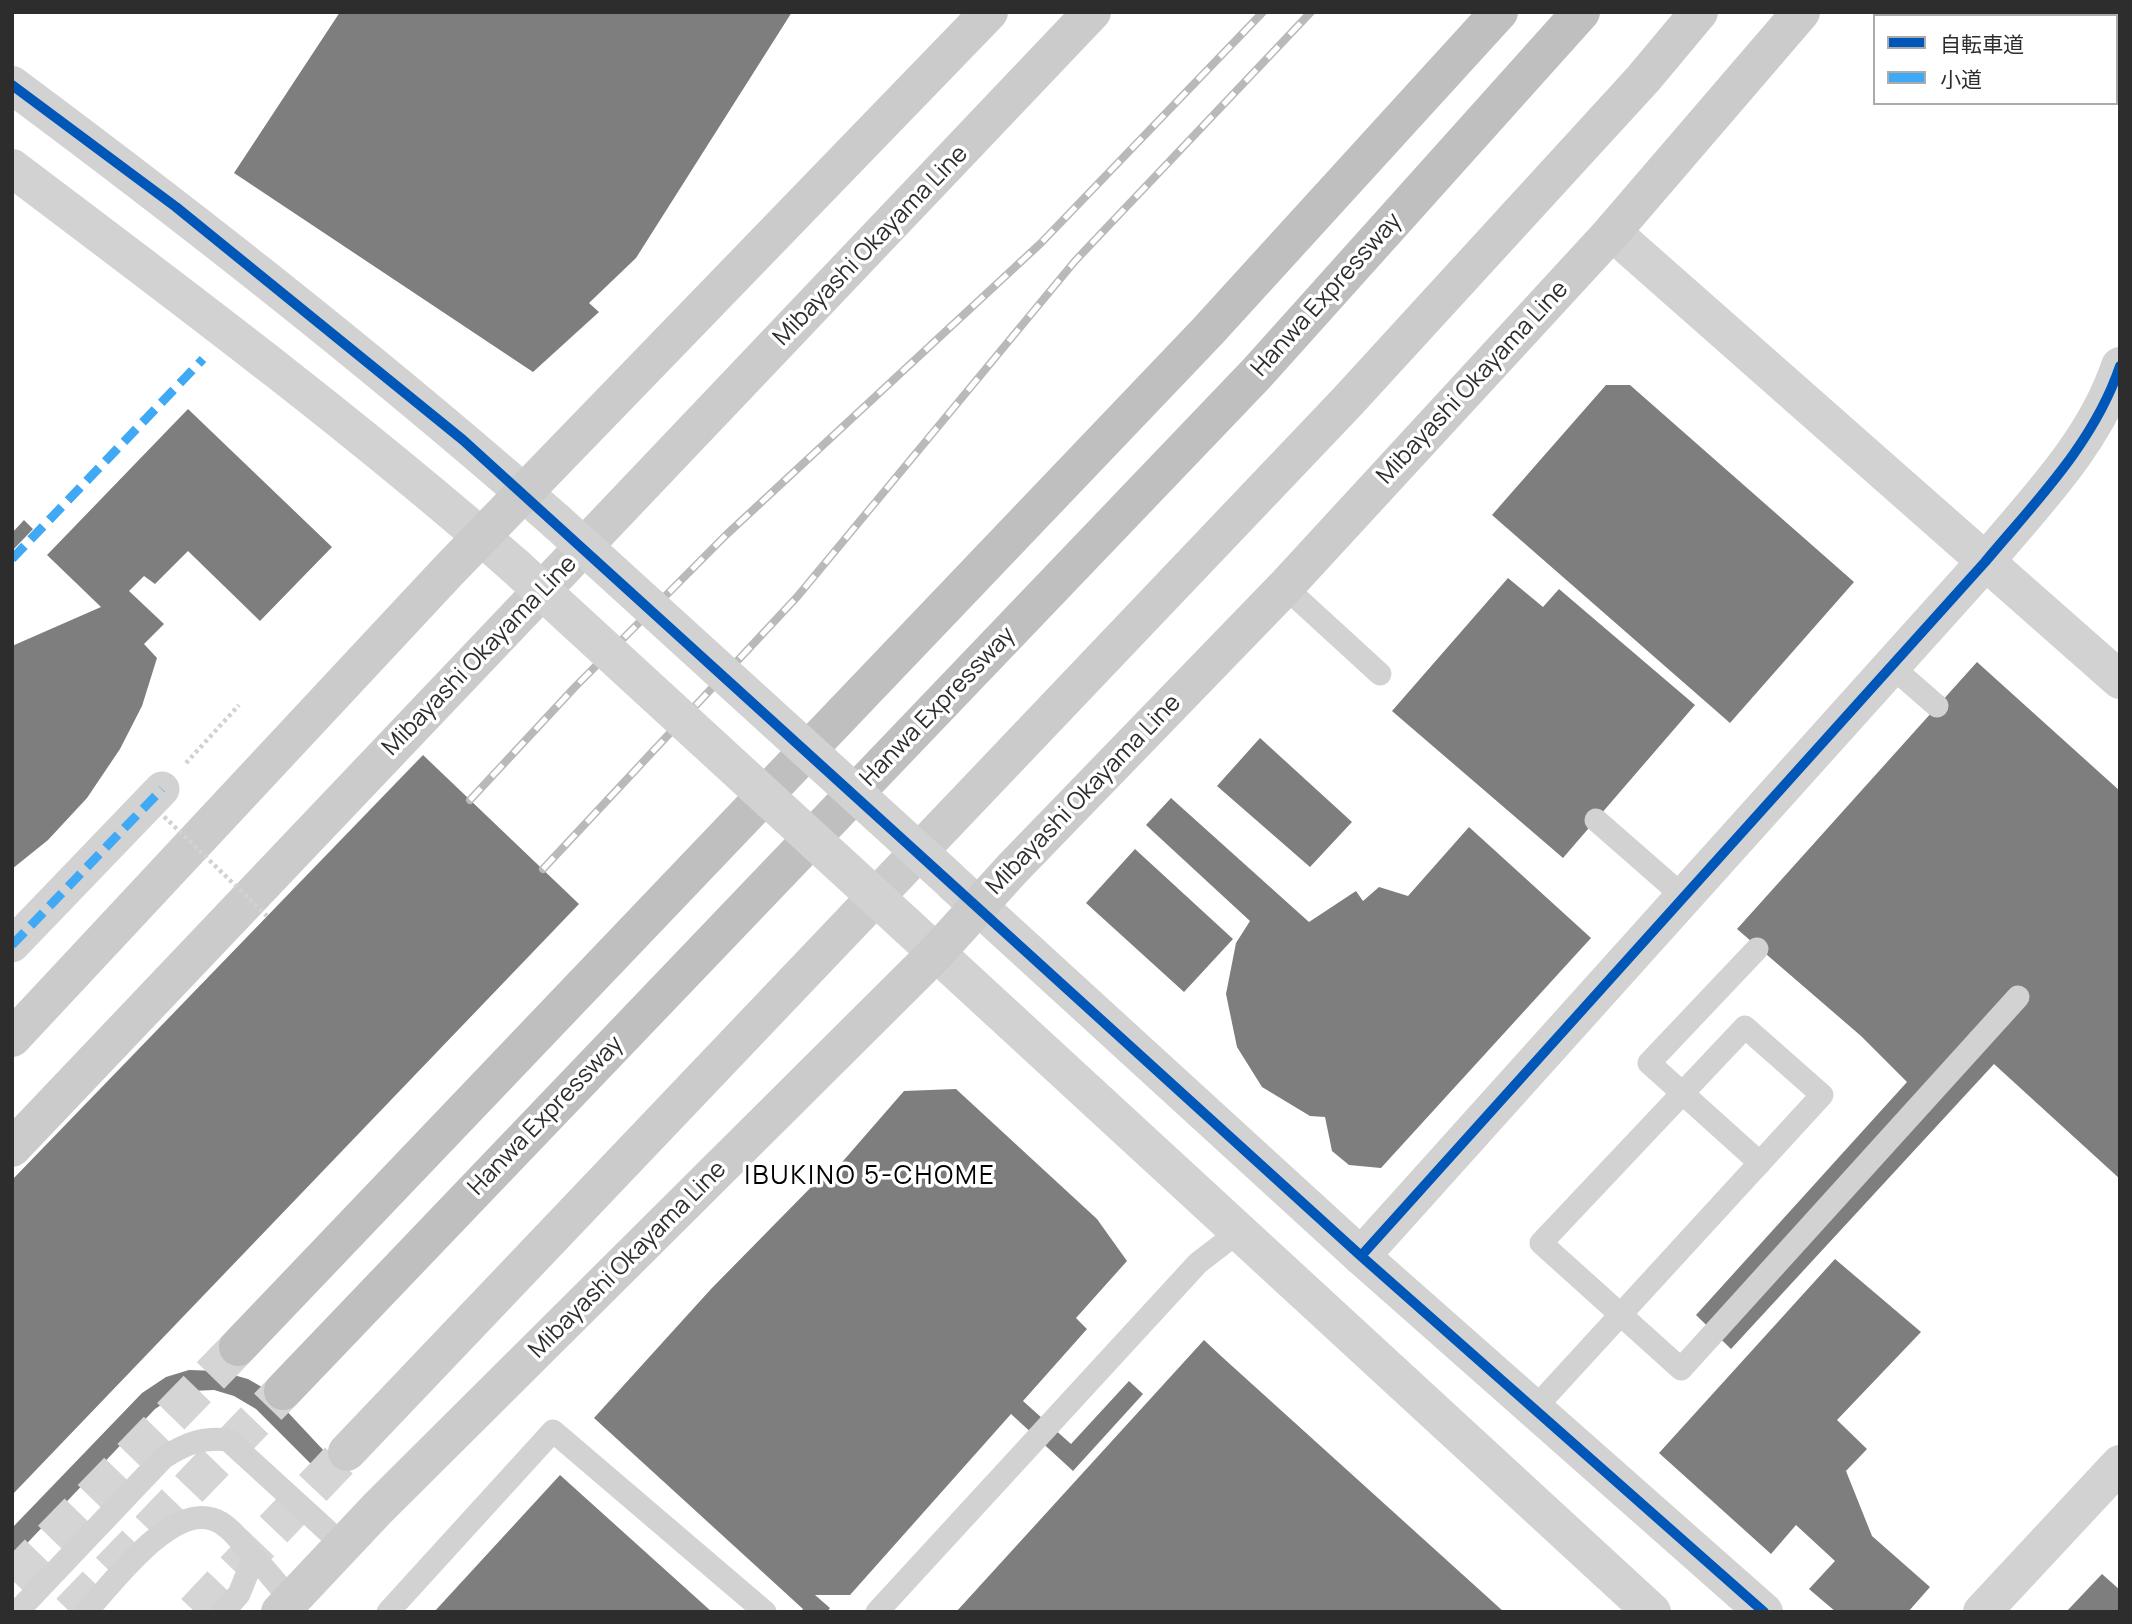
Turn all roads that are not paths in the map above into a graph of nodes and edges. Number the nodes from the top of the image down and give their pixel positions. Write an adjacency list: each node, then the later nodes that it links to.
1 (989, 12): 11 (main road)
2 (1092, 12): 29 (main road, Mibayashi Okayama Line)
3 (1499, 12): 34 (highway)
4 (1581, 12): 35 (highway, Hanwa Expressway)
5 (1699, 12): 37 (main road)
6 (1801, 12): 9 (main road, Mibayashi Okayama Line)
7 (12, 85): 11 (street)
8 (12, 168): 12 (street)
9 (1612, 232): 13 (street); 14 (main road, Mibayashi Okayama Line)
10 (2120, 366): 13 (street)
11 (524, 493): 12 (main road); 22 (street, bridge)
12 (482, 537): 25 (street, bridge); 27 (main road)
13 (1985, 562): 15 (street); 17 (street)
14 (1285, 587): 16 (lane); 22 (main road, Mibayashi Okayama Line)
15 (1891, 666): 18 (lane); 21 (street)
16 (1380, 674)
17 (2120, 680)
18 (1937, 706)
19 (155, 795): 23 (street)
20 (1596, 820): 21 (lane)
21 (1684, 897): 32 (street)
22 (978, 906): 25 (main road, Mibayashi Okayama Line); 32 (street)
23 (12, 945)
24 (1757, 949): 28 (lane)
25 (936, 953): 31 (street); 39 (main road, Mibayashi Okayama Line)
26 (2018, 997): 33 (lane)
27 (12, 1038)
28 (1683, 1092): 30 (lane); 30 (lane); 33 (lane)
29 (12, 1148)
30 (1760, 1163): 33 (lane)
31 (1237, 1233): 47 (lane); 48 (street)
32 (1361, 1256): 36 (street)
33 (1620, 1317): 36 (lane)
34 (238, 1346)
35 (283, 1391)
36 (1534, 1409): 49 (street)
37 (347, 1452)
38 (2120, 1464): 50 (street)
39 (343, 1545): 41 (main road, Mibayashi Okayama Line); 42 (lane)
40 (254, 1557): 41 (lane); 43 (lane); 44 (lane)
41 (285, 1606)
42 (17, 1612)
43 (86, 1612)
44 (223, 1612)
45 (387, 1612): 46 (lane)
46 (765, 1612)
47 (877, 1612)
48 (1652, 1612)
49 (1763, 1612)
50 (1982, 1612)

